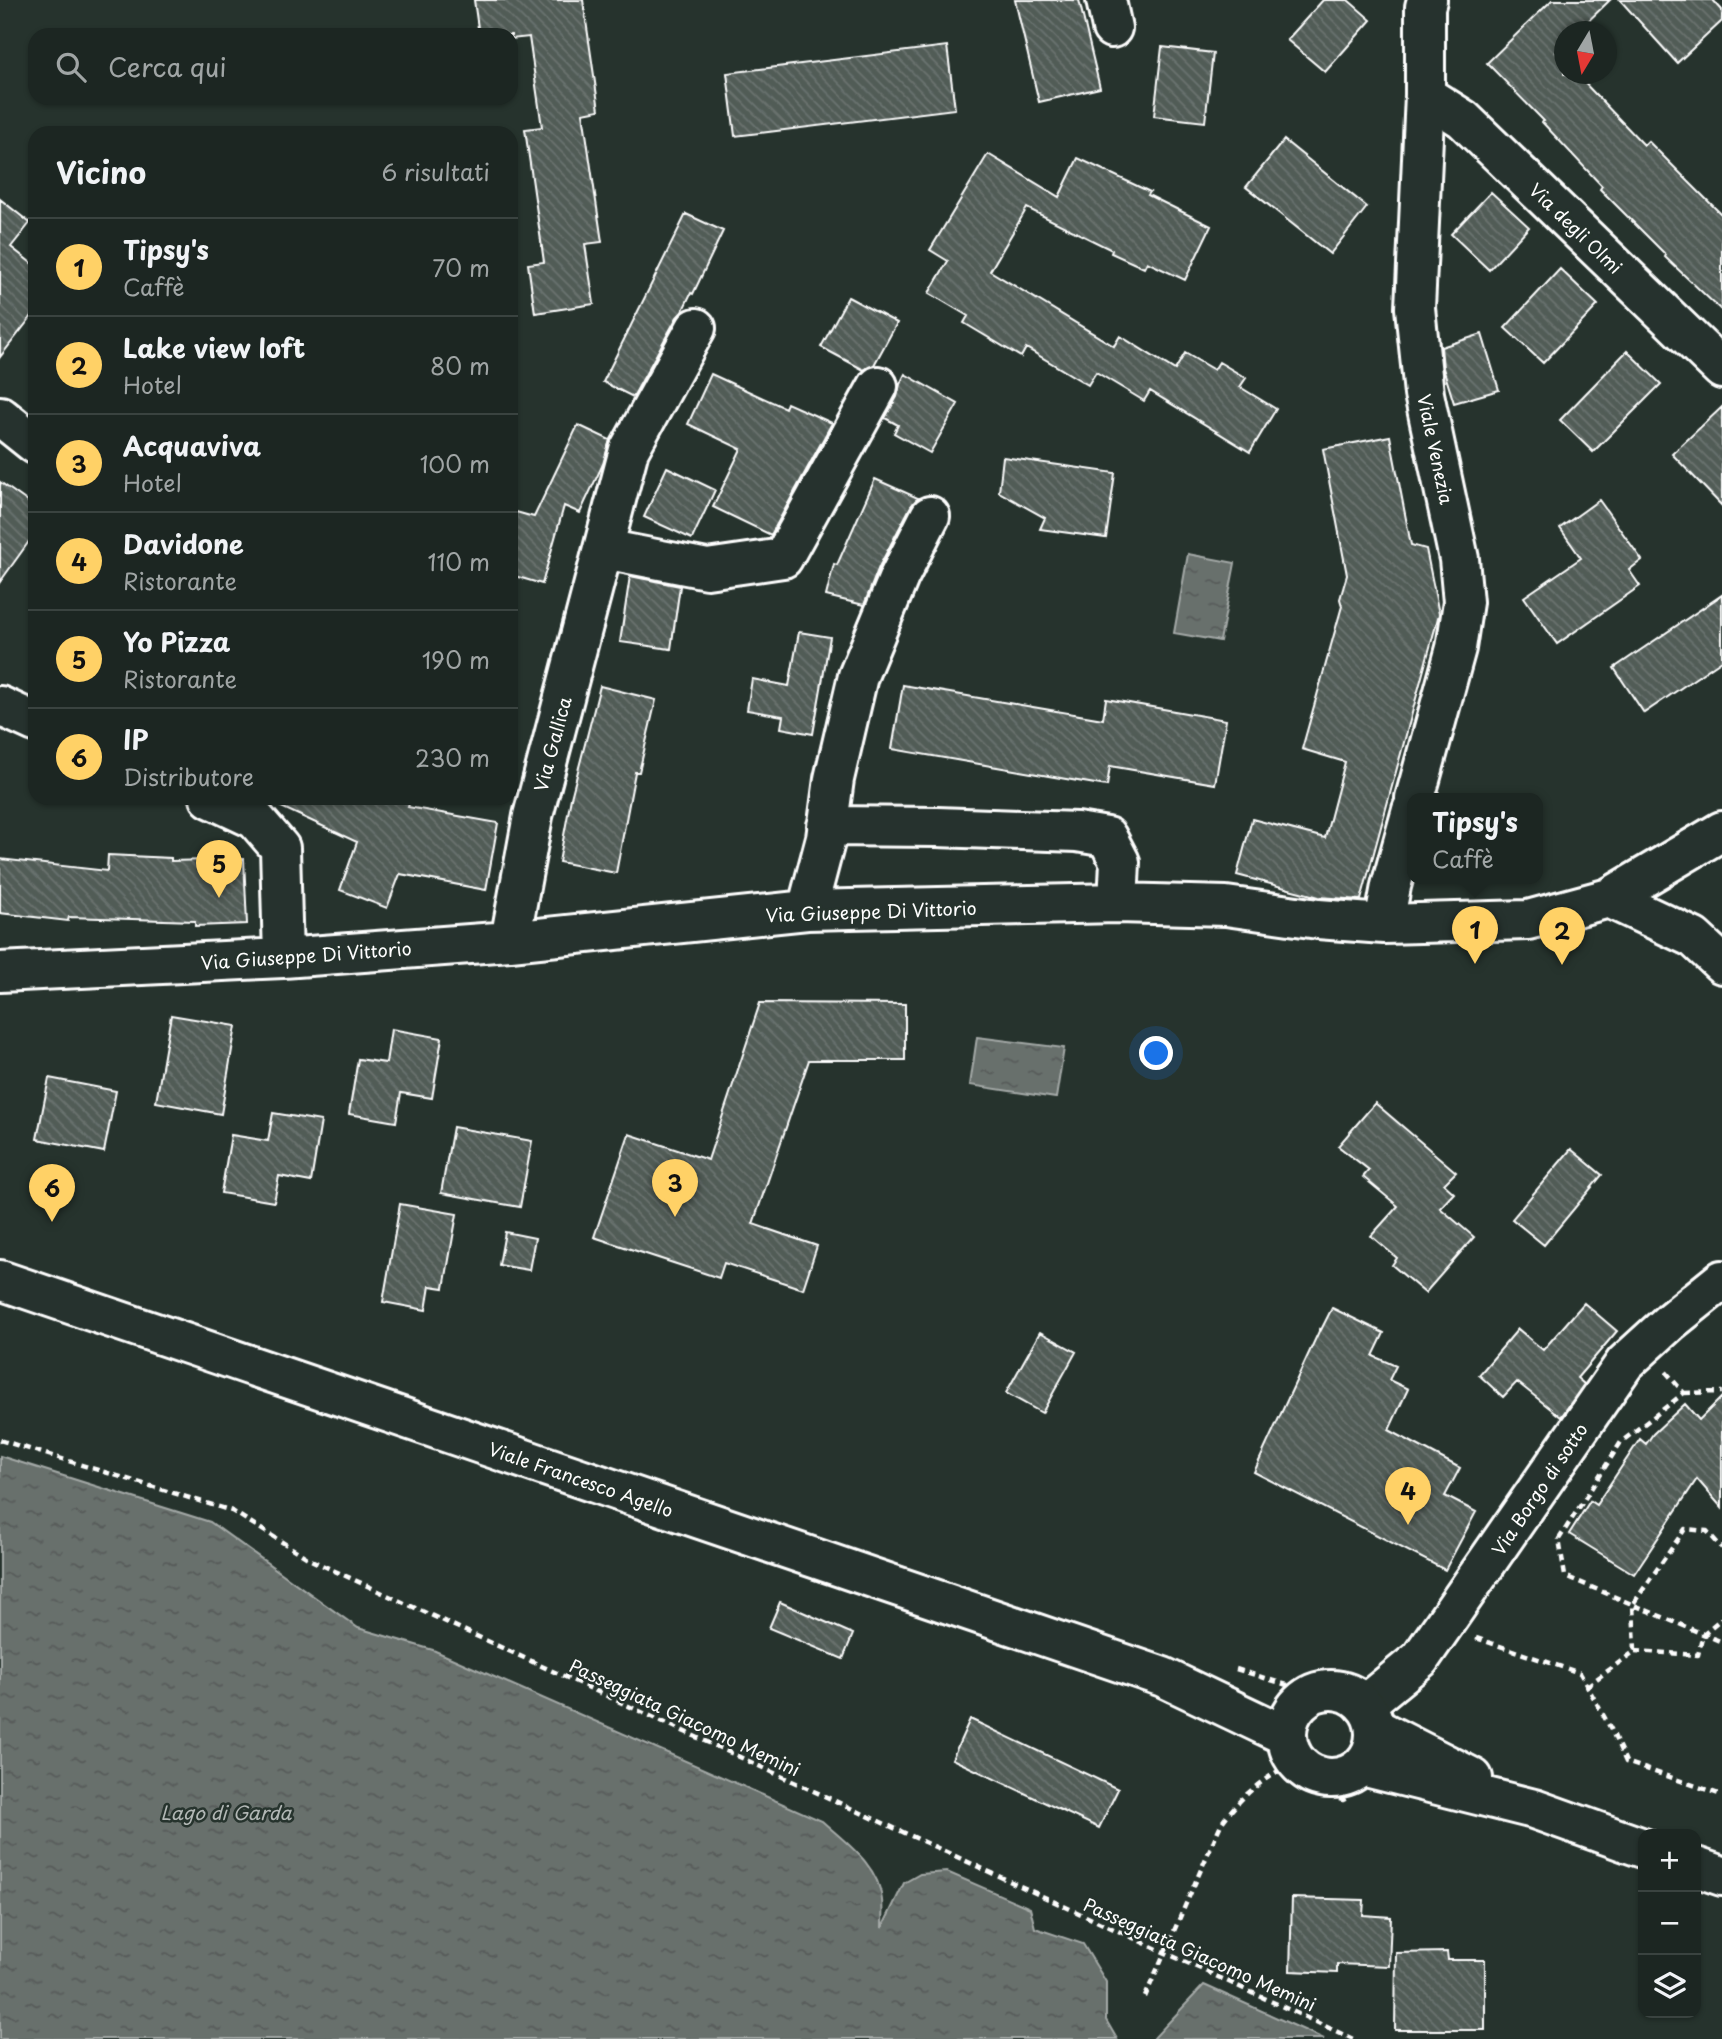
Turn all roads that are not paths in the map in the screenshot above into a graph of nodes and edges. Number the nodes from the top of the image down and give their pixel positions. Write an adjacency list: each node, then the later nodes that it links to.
1 (1427, 0): 2 (street, Viale Venezia)
2 (1425, 95): 4 (street, Via degli Olmi); 12 (street, Viale Venezia)
3 (696, 328): 9 (street, Via Gallica)
4 (1722, 369)
5 (878, 386): 9 (street)
6 (0, 416): 7 (street)
7 (28, 438)
8 (930, 516): 14 (street)
9 (604, 549): 21 (street, Via Gallica)
10 (0, 706): 11 (street)
11 (28, 719)
12 (1416, 793)
13 (225, 805): 22 (street)
14 (827, 826): 18 (street); 19 (street)
15 (1407, 828): 20 (street)
16 (1722, 831): 17 (street, Via Giuseppe Di Vittorio)
17 (1609, 898): 20 (street, Via Giuseppe Di Vittorio); 23 (street)
18 (1118, 903): 19 (street, Via Giuseppe Di Vittorio); 20 (street, Via Giuseppe Di Vittorio)
19 (807, 910): 21 (street, Via Giuseppe Di Vittorio)
20 (1384, 924)
21 (510, 941): 22 (street, Via Giuseppe Di Vittorio)
22 (283, 958): 24 (street, Via Giuseppe Di Vittorio)
23 (1722, 964)
24 (0, 972)
25 (0, 1280): 28 (street, Viale Francesco Agello)
26 (1722, 1280): 27 (street, Via Borgo di sotto)
27 (1362, 1702): 28 (street); 29 (street); 30 (street)
28 (1289, 1736): 29 (street)
29 (1362, 1766): 30 (street)
30 (1534, 1810): 31 (street)
31 (1638, 1846)
32 (1701, 1869): 33 (street)
33 (1722, 1876)

